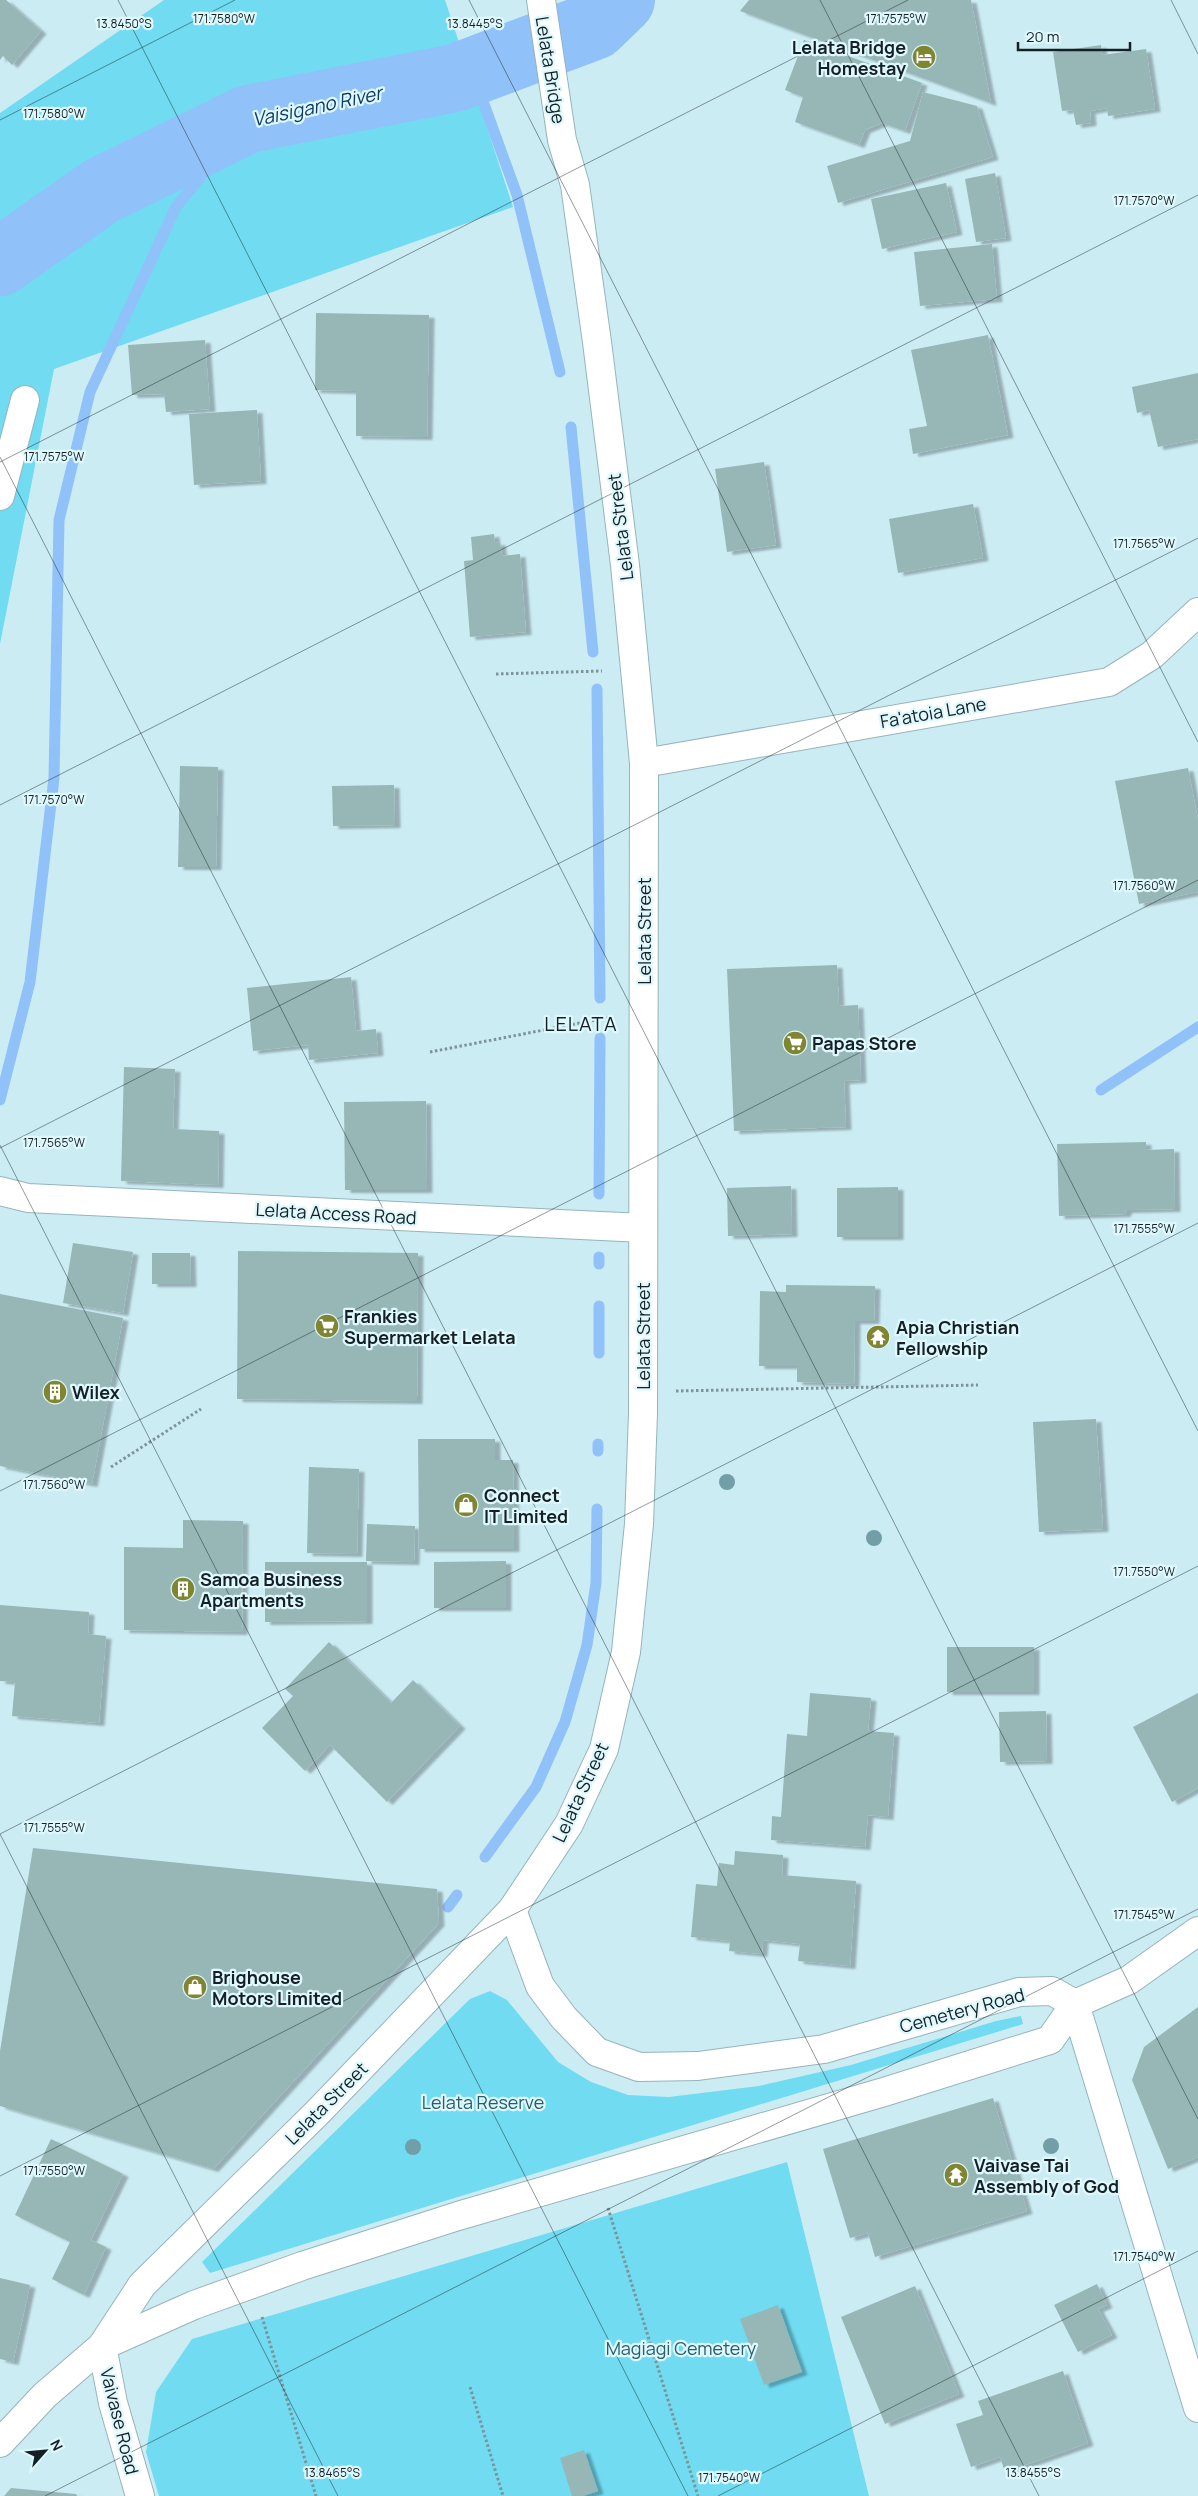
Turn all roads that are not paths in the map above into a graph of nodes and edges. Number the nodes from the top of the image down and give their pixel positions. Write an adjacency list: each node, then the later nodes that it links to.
1 (540, 0): 2 (street, Lelata Bridge)
2 (562, 140): 6 (street, Lelata Street)
3 (25, 400): 4 (street)
4 (0, 496)
5 (1198, 612): 6 (street, Fa'atoia Lane)
6 (644, 763): 8 (street, Lelata Street)
7 (0, 1191): 8 (street, Lelata Access Road)
8 (643, 1228): 9 (street, Lelata Street)
9 (512, 1910): 11 (street, Cemetery Road); 12 (street, Lelata Street)
10 (1198, 1931): 11 (street)
11 (1075, 2004): 12 (street); 13 (street)
12 (102, 2346): 14 (street); 15 (street, Vaivase Road)
13 (1198, 2408)
14 (0, 2442)
15 (140, 2496)

